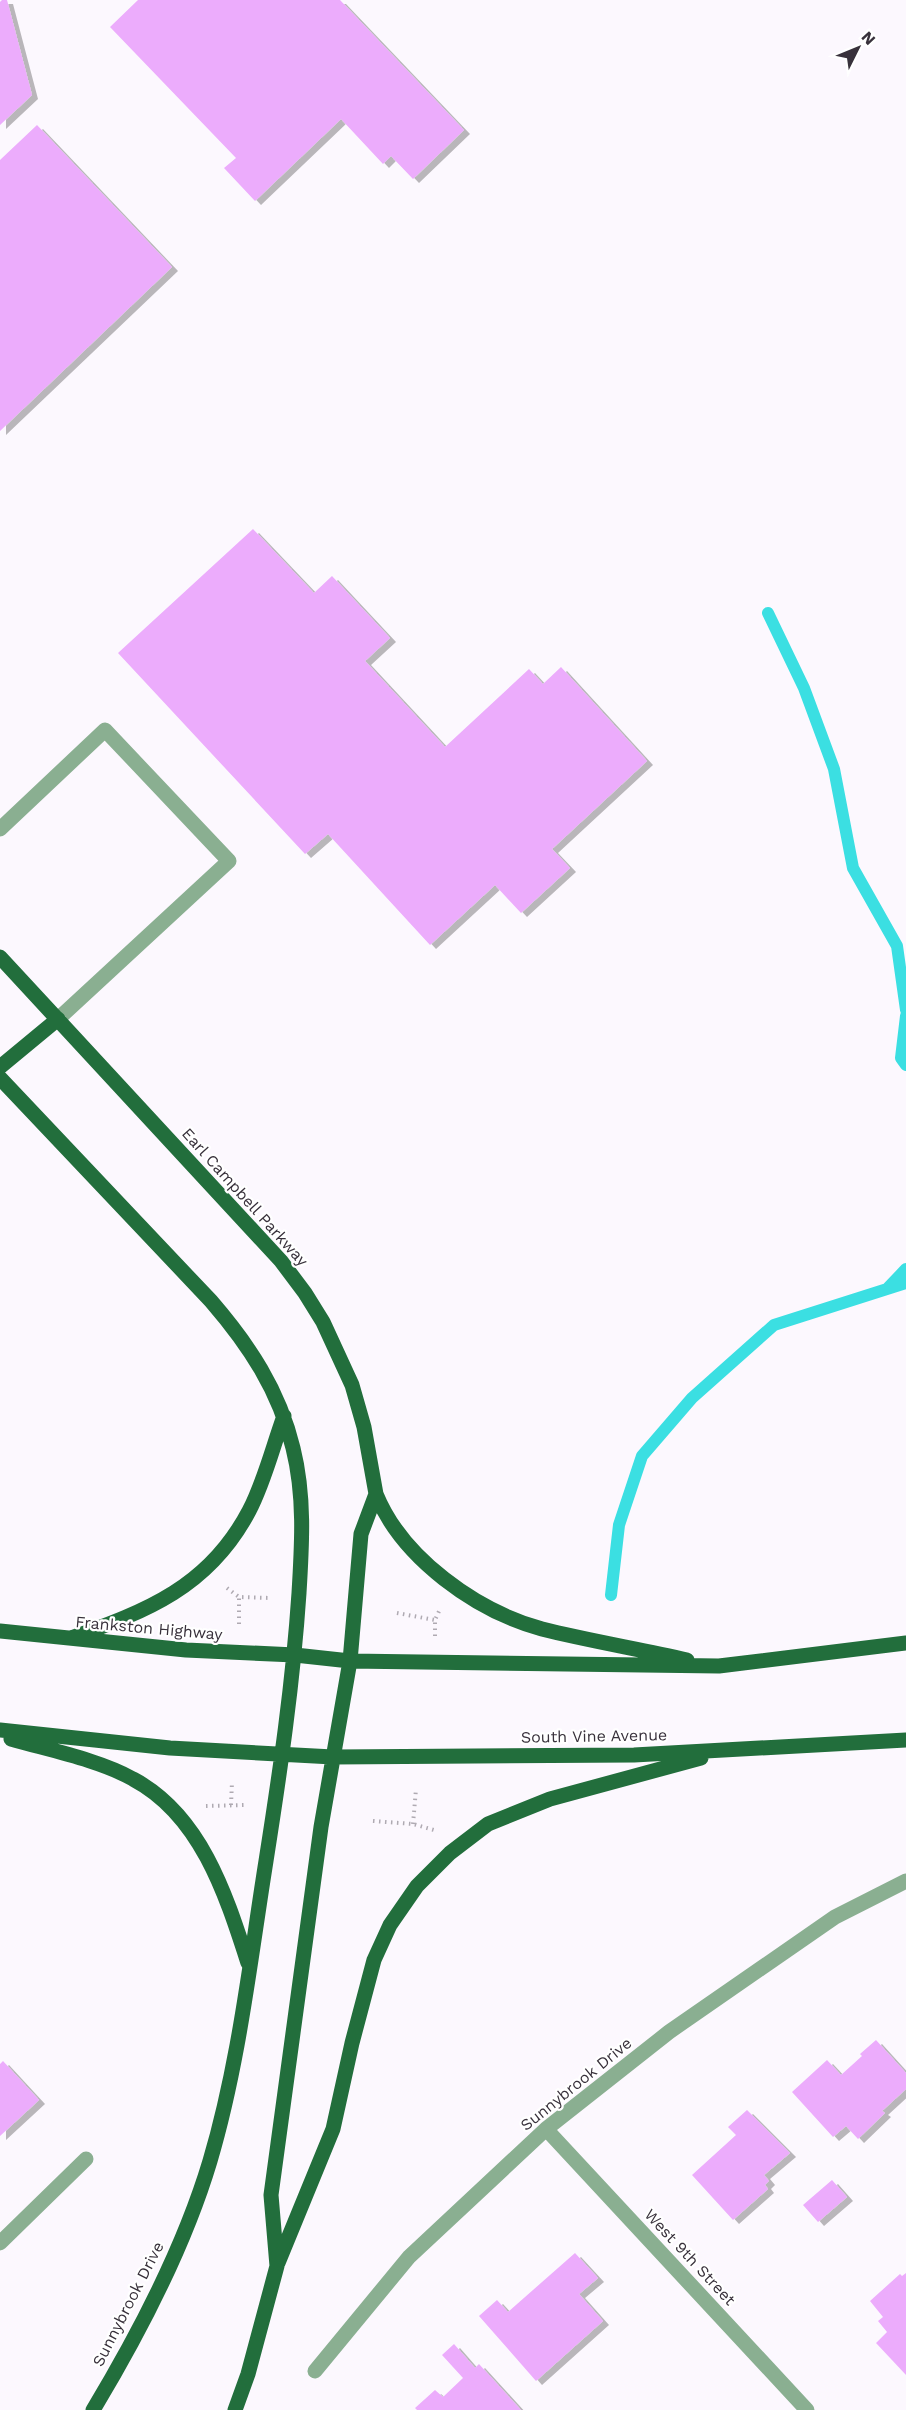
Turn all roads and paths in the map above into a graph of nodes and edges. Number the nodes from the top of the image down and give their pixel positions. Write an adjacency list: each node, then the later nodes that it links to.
1 (0, 829): 3 (street)
2 (0, 957): 3 (main road, Earl Campbell Parkway)
3 (58, 1019): 4 (main road); 7 (main road, Earl Campbell Parkway)
4 (0, 1067)
5 (0, 1078): 6 (main road)
6 (284, 1416): 16 (main road); 19 (main road)
7 (376, 1494): 20 (main road); 21 (main road)
8 (226, 1588): 9 (path)
9 (239, 1597): 10 (path); 15 (path)
10 (276, 1598)
11 (444, 1600): 13 (path)
12 (397, 1613): 13 (path)
13 (435, 1620): 17 (path)
14 (0, 1631): 16 (main road, Frankston Highway)
15 (238, 1631)
16 (67, 1640): 19 (main road, Frankston Highway)
17 (435, 1640)
18 (906, 1643): 21 (main road)
19 (295, 1655): 20 (main road); 26 (main road)
20 (350, 1661): 21 (main road); 27 (main road)
21 (719, 1666)
22 (0, 1730): 26 (main road)
23 (0, 1735): 37 (main road)
24 (906, 1740): 25 (main road, South Vine Avenue)
25 (728, 1751): 27 (main road, South Vine Avenue); 41 (main road)
26 (282, 1754): 27 (main road, South Vine Avenue); 37 (main road, Sunnybrook Drive)
27 (333, 1757): 41 (main road)
28 (232, 1782): 30 (path)
29 (416, 1789): 34 (path)
30 (231, 1805): 31 (path); 32 (path)
31 (249, 1805)
32 (199, 1806)
33 (373, 1821): 34 (path)
34 (412, 1824): 35 (path)
35 (439, 1832)
36 (906, 1881): 38 (street, Sunnybrook Drive)
37 (249, 1967): 43 (main road, Sunnybrook Drive)
38 (546, 2129): 42 (street, Sunnybrook Drive); 45 (street, West 9th Street)
39 (86, 2159): 40 (street)
40 (0, 2243)
41 (277, 2266): 44 (main road)
42 (315, 2371)
43 (93, 2410)
44 (235, 2410)
45 (807, 2410)

